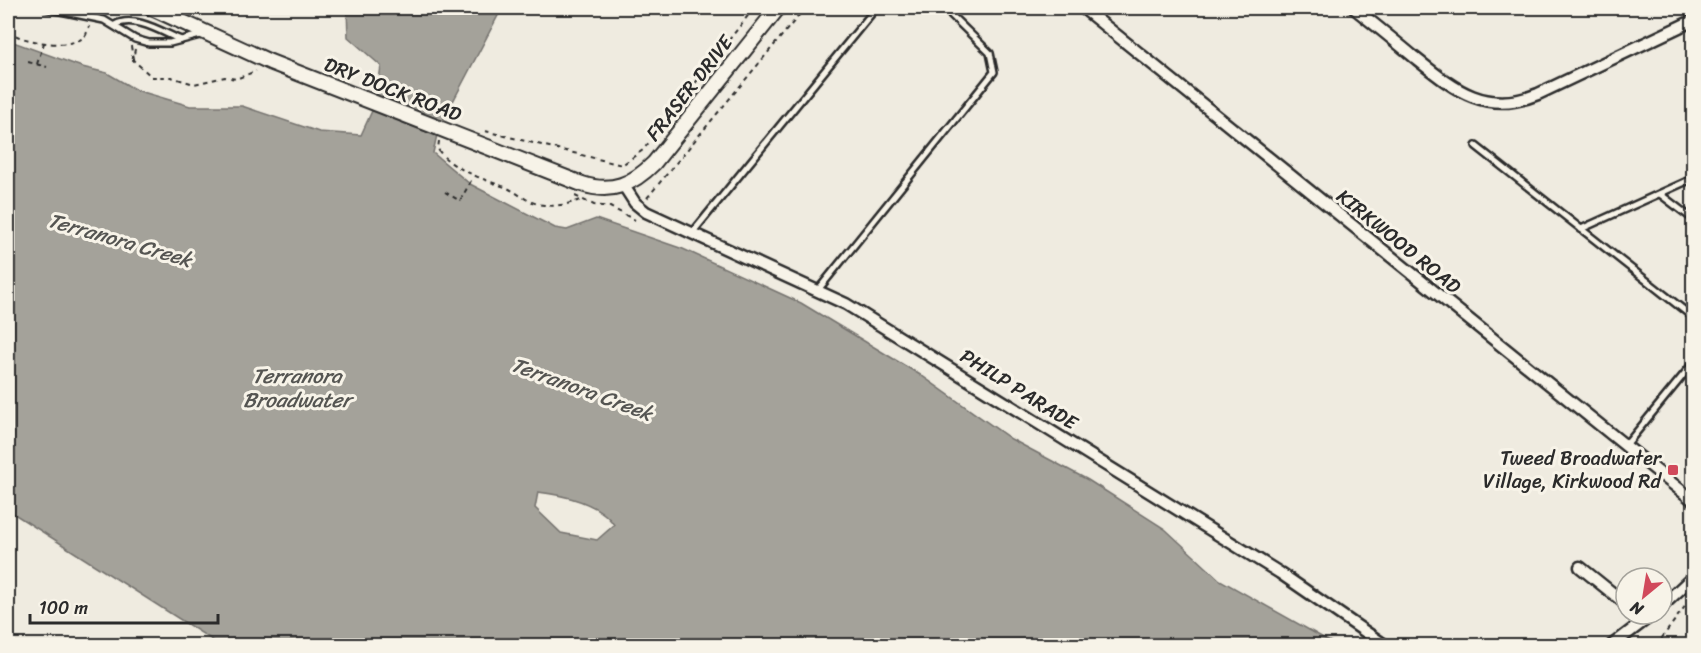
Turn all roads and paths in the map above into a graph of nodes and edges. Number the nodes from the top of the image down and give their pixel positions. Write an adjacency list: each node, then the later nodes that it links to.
1 (46, 8): 12 (lane)
2 (152, 8): 14 (street, DRY DOCK ROAD)
3 (754, 8): 26 (path)
4 (778, 8): 31 (street, FRASER DRIVE)
5 (805, 8): 35 (path)
6 (876, 8): 38 (lane)
7 (944, 8): 39 (lane)
8 (1083, 8): 42 (street, KIRKWOOD ROAD)
9 (1354, 8): 10 (street)
10 (1694, 20)
11 (93, 24): 17 (path)
12 (115, 25): 15 (lane); 16 (lane)
13 (8, 31): 17 (path)
14 (208, 33): 15 (lane); 26 (street, DRY DOCK ROAD)
15 (181, 40): 16 (lane)
16 (139, 41): 19 (path)
17 (44, 43): 22 (path)
18 (129, 43): 19 (path)
19 (133, 60): 25 (path)
20 (28, 62): 22 (path)
21 (8, 63): 23 (path)
22 (38, 64): 24 (path)
23 (14, 65)
24 (46, 67)
25 (261, 69)
26 (471, 134): 31 (street, DRY DOCK ROAD)
27 (440, 139): 34 (path)
28 (1476, 146): 37 (lane)
29 (473, 177): 32 (path)
30 (1694, 178): 33 (lane)
31 (624, 186): 38 (street, PHILP PARADE)
32 (445, 192)
33 (1660, 194): 36 (lane); 37 (lane)
34 (581, 200)
35 (646, 201)
36 (1694, 220)
37 (1581, 229): 40 (lane)
38 (693, 232): 39 (street, PHILP PARADE)
39 (818, 290): 50 (street, PHILP PARADE)
40 (1694, 318)
41 (1694, 362): 42 (lane)
42 (1625, 447): 43 (street, KIRKWOOD ROAD)
43 (1694, 501)
44 (1580, 567): 46 (street)
45 (1694, 576): 48 (street)
46 (1614, 594)
47 (1694, 594): 52 (path)
48 (1674, 595)
49 (1634, 626): 51 (street)
50 (1386, 645)
51 (1611, 645)
52 (1656, 645)

